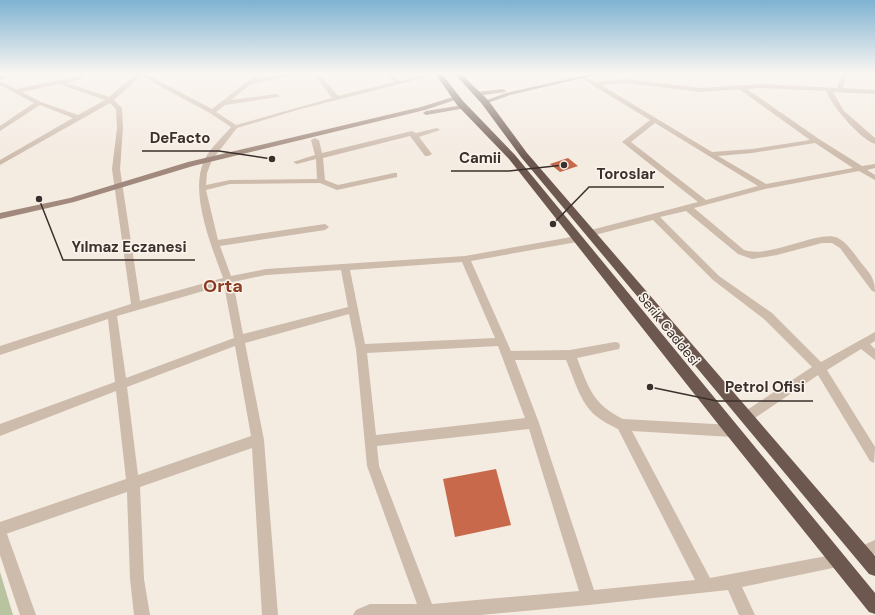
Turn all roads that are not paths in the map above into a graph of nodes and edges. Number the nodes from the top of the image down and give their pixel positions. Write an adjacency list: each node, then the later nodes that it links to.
1 (35, 102): 15 (street)
2 (107, 102): 19 (street)
3 (112, 102): 41 (street)
4 (193, 102): 18 (street)
5 (226, 102): 16 (street)
6 (238, 102): 16 (street)
7 (323, 102): 21 (street)
8 (445, 102): 31 (main road)
9 (471, 102): 17 (highway, Serik Caddesi)
10 (471, 102): 17 (highway, Serik Caddesi)
11 (487, 102): 17 (main road)
12 (624, 102): 20 (street)
13 (762, 102): 26 (street)
14 (834, 102): 27 (street)
15 (39, 104): 19 (street); 22 (street)
16 (223, 104): 18 (street)
17 (475, 106): 25 (main road); 47 (highway, Serik Caddesi); 48 (highway, Serik Caddesi)
18 (212, 112): 21 (street)
19 (79, 118): 33 (street)
20 (655, 120): 29 (street); 42 (street)
21 (235, 127): 31 (street)
22 (0, 129)
23 (437, 130): 24 (street)
24 (414, 136): 28 (street); 30 (street)
25 (315, 140): 30 (street); 31 (main road)
26 (816, 141): 29 (street); 35 (street)
27 (875, 142)
28 (428, 154)
29 (712, 154): 39 (street)
30 (319, 156): 32 (street); 38 (street)
31 (206, 162): 40 (street); 41 (main road)
32 (297, 162)
33 (0, 163)
34 (875, 166): 35 (street)
35 (860, 169): 37 (street); 39 (street)
36 (394, 175): 38 (street)
37 (875, 178)
38 (321, 181): 40 (street)
39 (765, 187): 42 (street)
40 (202, 188): 49 (street)
41 (118, 189): 44 (main road); 54 (street)
42 (704, 203): 43 (street)
43 (688, 208): 45 (street); 53 (street)
44 (0, 216)
45 (654, 216): 47 (street); 67 (street)
46 (325, 227): 49 (street)
47 (591, 233): 69 (highway, Serik Caddesi)
48 (577, 239): 50 (street); 73 (highway, Serik Caddesi)
49 (215, 244): 52 (street)
50 (465, 259): 51 (street); 59 (street)
51 (345, 267): 52 (street); 55 (street)
52 (228, 280): 54 (street); 58 (street)
53 (875, 288)
54 (136, 306): 56 (street)
55 (353, 309): 58 (street); 62 (street)
56 (112, 313): 63 (street); 68 (street)
57 (875, 336): 60 (street)
58 (239, 340): 68 (street); 74 (street)
59 (501, 342): 62 (street); 66 (street)
60 (862, 344): 65 (street); 67 (street)
61 (615, 346): 64 (street)
62 (361, 349): 75 (street)
63 (0, 351)
64 (570, 355): 66 (street); 71 (street)
65 (875, 355)
66 (508, 356): 70 (street)
67 (820, 368): 69 (street); 76 (street)
68 (122, 385): 72 (street); 77 (street)
69 (748, 416): 80 (highway, Serik Caddesi)
70 (533, 423): 75 (street); 85 (street)
71 (622, 425): 73 (street); 84 (street)
72 (0, 430)
73 (732, 431): 81 (highway, Serik Caddesi)
74 (258, 440): 77 (street); 90 (street)
75 (370, 442): 87 (street)
76 (874, 457)
77 (134, 483): 78 (street); 89 (street)
78 (0, 529)
79 (0, 534): 88 (street)
80 (869, 550): 82 (highway, Serik Caddesi)
81 (837, 561): 83 (street); 86 (highway, Serik Caddesi)
82 (875, 568)
83 (732, 582): 84 (street); 92 (street)
84 (706, 586): 85 (street)
85 (589, 598): 87 (street)
86 (875, 606)
87 (427, 612): 91 (street)
88 (28, 615)
89 (142, 615)
90 (270, 615)
91 (360, 615)
92 (747, 615)

